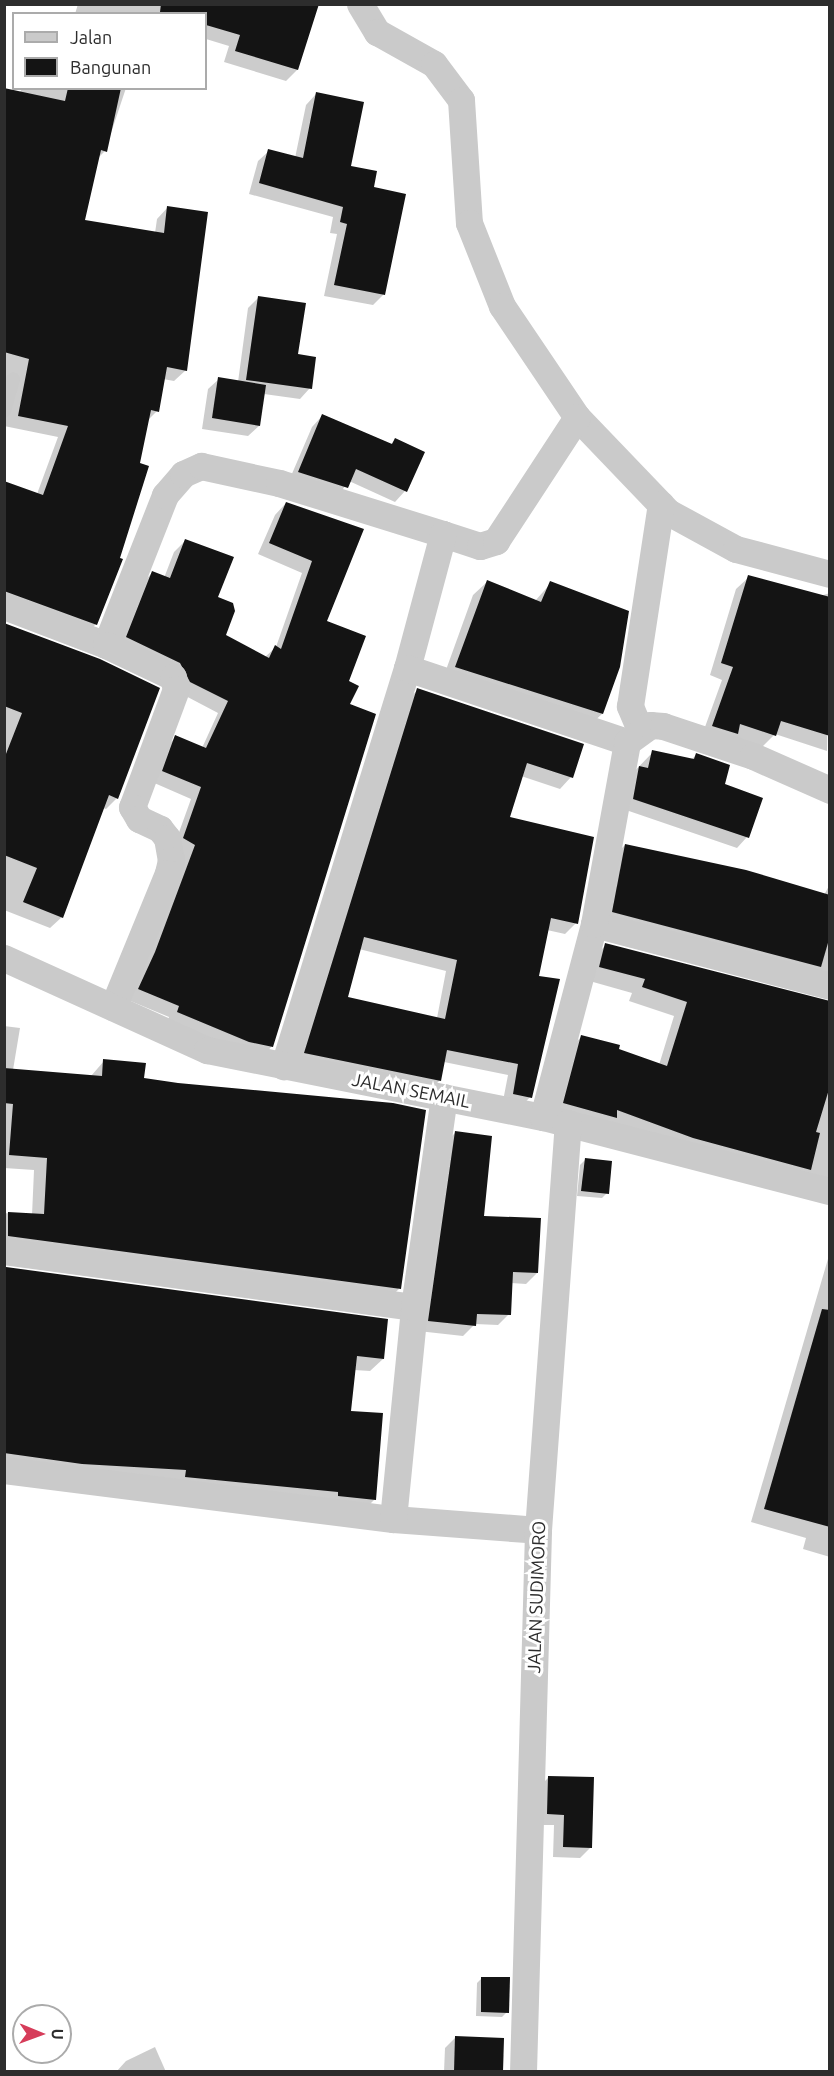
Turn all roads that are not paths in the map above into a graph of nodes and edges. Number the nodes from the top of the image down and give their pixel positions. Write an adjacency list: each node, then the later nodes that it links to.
1 (360, 4): 4 (street)
2 (14, 380): 3 (lane)
3 (4, 411)
4 (577, 417): 5 (street); 6 (street)
5 (661, 504): 7 (street); 11 (street)
6 (443, 534): 9 (street); 10 (street)
7 (830, 574)
8 (4, 606): 9 (street)
9 (106, 645): 16 (street)
10 (407, 668): 11 (street); 17 (street)
11 (634, 736): 12 (street); 13 (street, JALAN SUDIMORO)
12 (830, 790)
13 (594, 924): 15 (street); 19 (street, JALAN SUDIMORO)
14 (4, 958): 16 (street, JALAN SEMAIL)
15 (830, 986)
16 (113, 1008): 17 (street, JALAN SEMAIL)
17 (284, 1066): 18 (street, JALAN SEMAIL)
18 (444, 1097): 19 (street, JALAN SEMAIL); 22 (street)
19 (556, 1120): 20 (street, JALAN SEMAIL); 25 (street, JALAN SUDIMORO)
20 (830, 1191)
21 (4, 1251): 22 (street)
22 (414, 1306): 24 (street)
23 (4, 1470): 24 (street)
24 (393, 1519): 25 (street)
25 (538, 1530): 26 (street, JALAN SUDIMORO)
26 (523, 2072)

